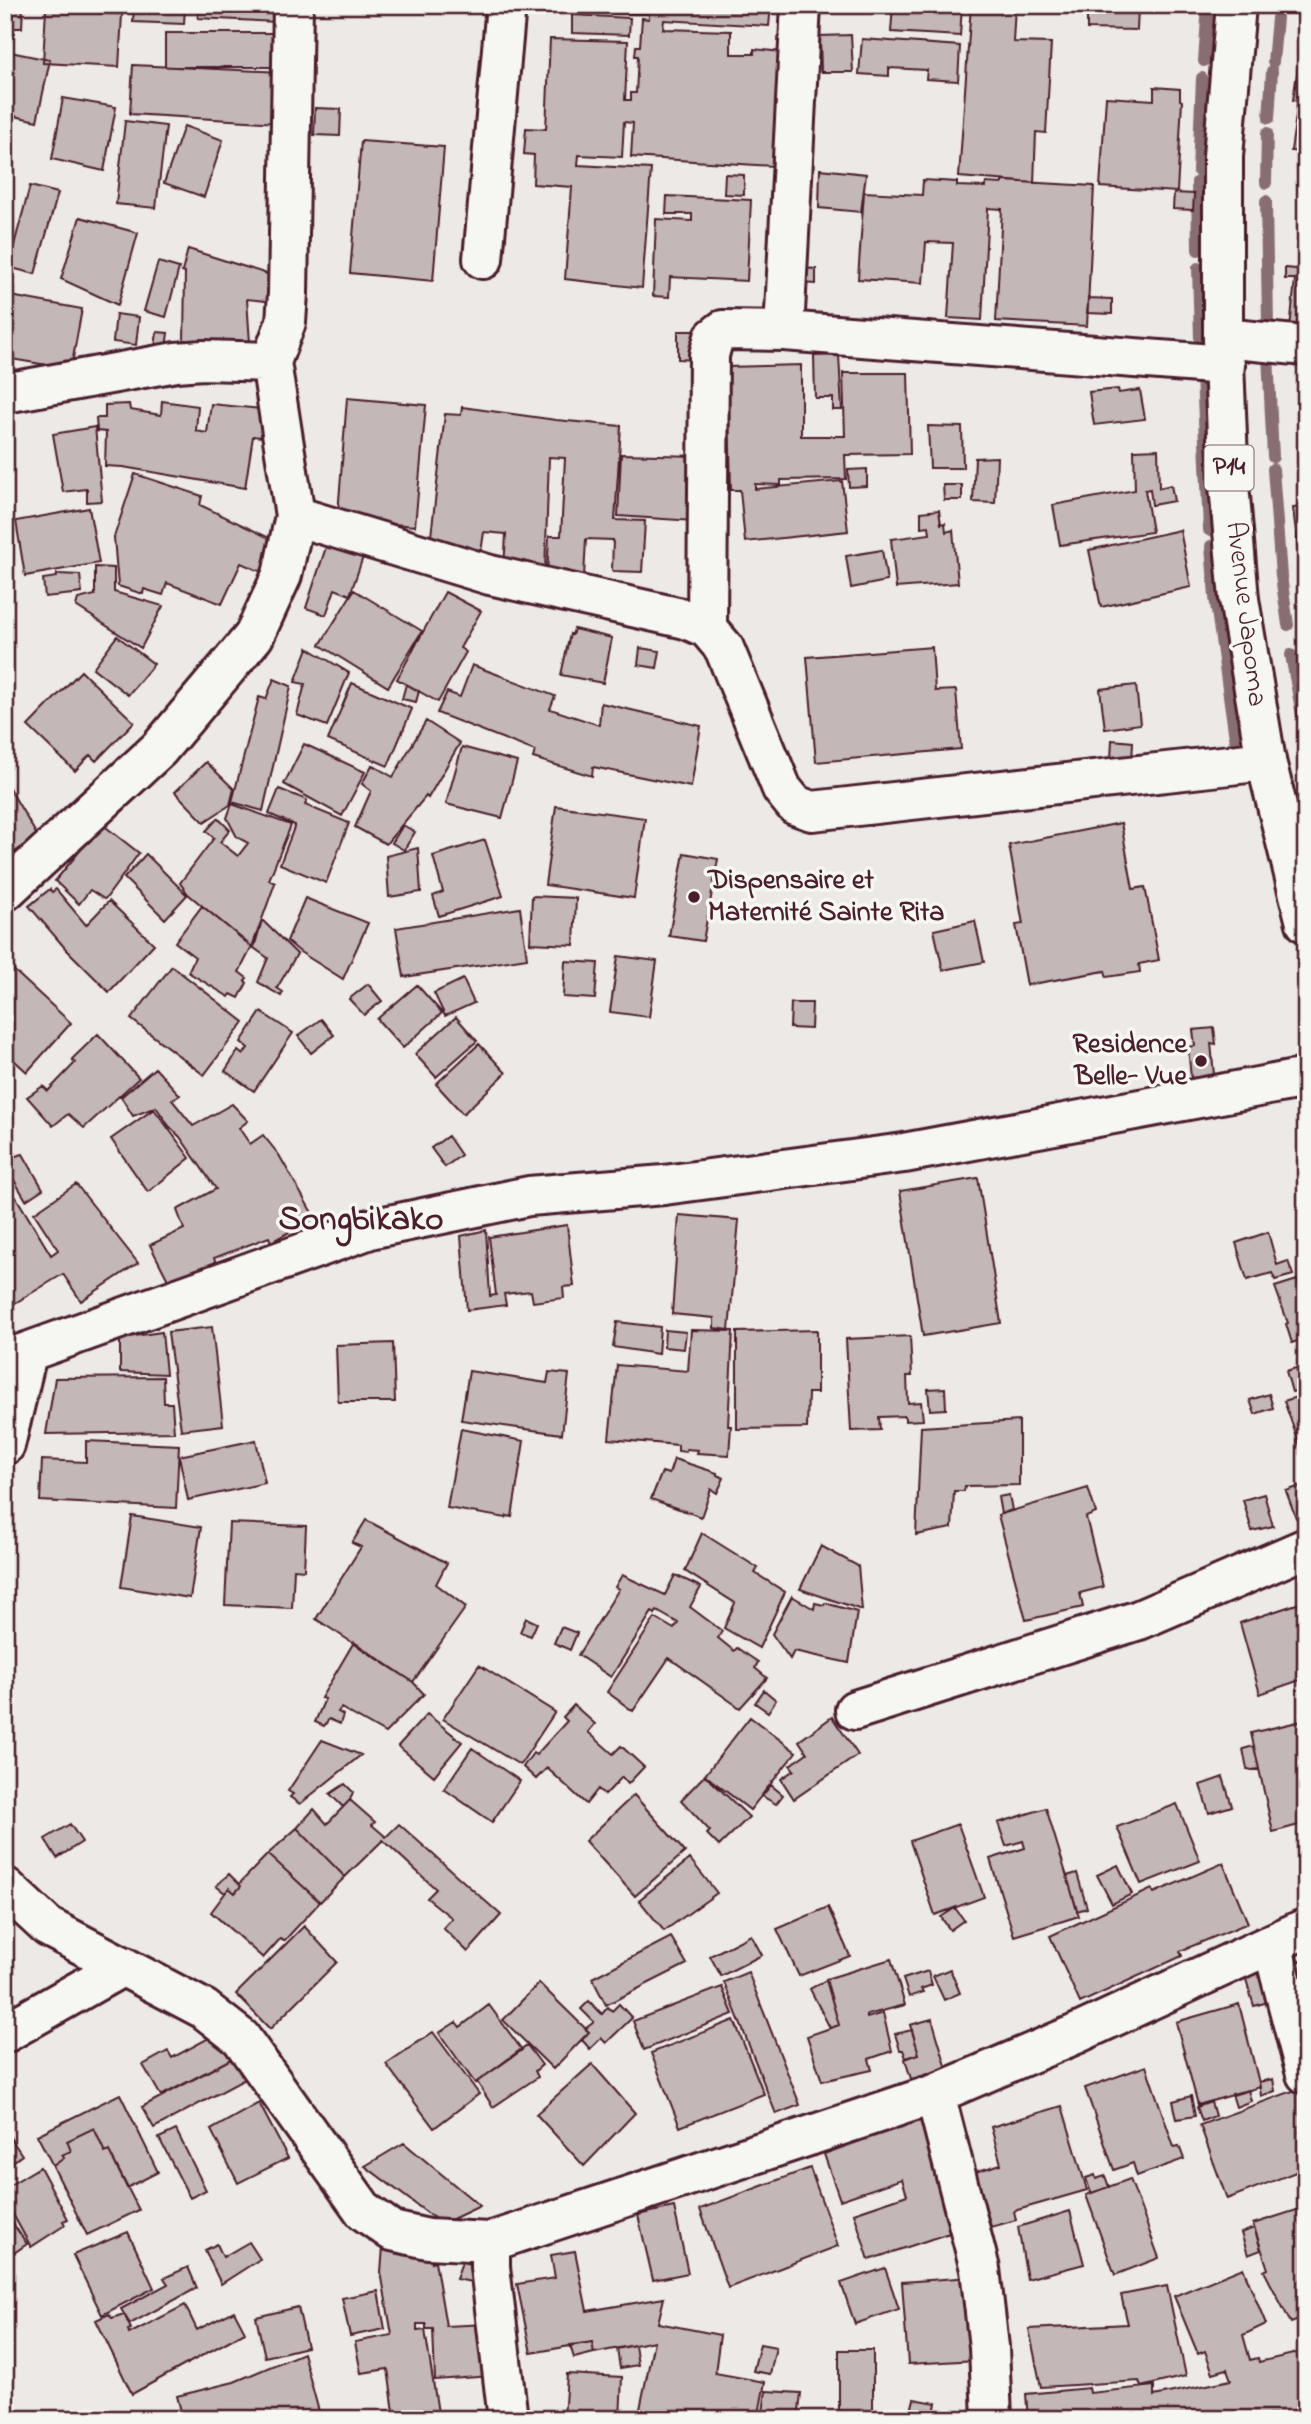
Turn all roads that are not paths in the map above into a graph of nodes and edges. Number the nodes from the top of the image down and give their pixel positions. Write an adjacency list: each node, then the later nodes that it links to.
1 (293, 5): 9 (street)
2 (506, 5): 5 (street)
3 (801, 5): 6 (street)
4 (1236, 5): 8 (street, Avenue Japoma / P14)
5 (483, 259)
6 (784, 331): 8 (street); 12 (street)
7 (1306, 346): 8 (street)
8 (1224, 352): 13 (street, Avenue Japoma / P14)
9 (271, 362): 10 (street); 11 (street)
10 (5, 393)
11 (295, 516): 12 (street); 14 (street)
12 (707, 628): 13 (street)
13 (1266, 761): 15 (street, Avenue Japoma / P14)
14 (5, 891)
15 (1306, 923)
16 (1306, 1078): 17 (street)
17 (16, 1357): 18 (street)
18 (5, 1445)
19 (1306, 1548): 20 (street)
20 (855, 1710)
21 (5, 1887): 24 (street)
22 (1306, 1928): 23 (street)
23 (1272, 1944): 26 (street); 27 (street)
24 (123, 1966): 25 (street); 28 (street)
25 (5, 2034)
26 (1306, 2074)
27 (935, 2094): 28 (street); 30 (street)
28 (490, 2242): 29 (street)
29 (508, 2419)
30 (992, 2419)

